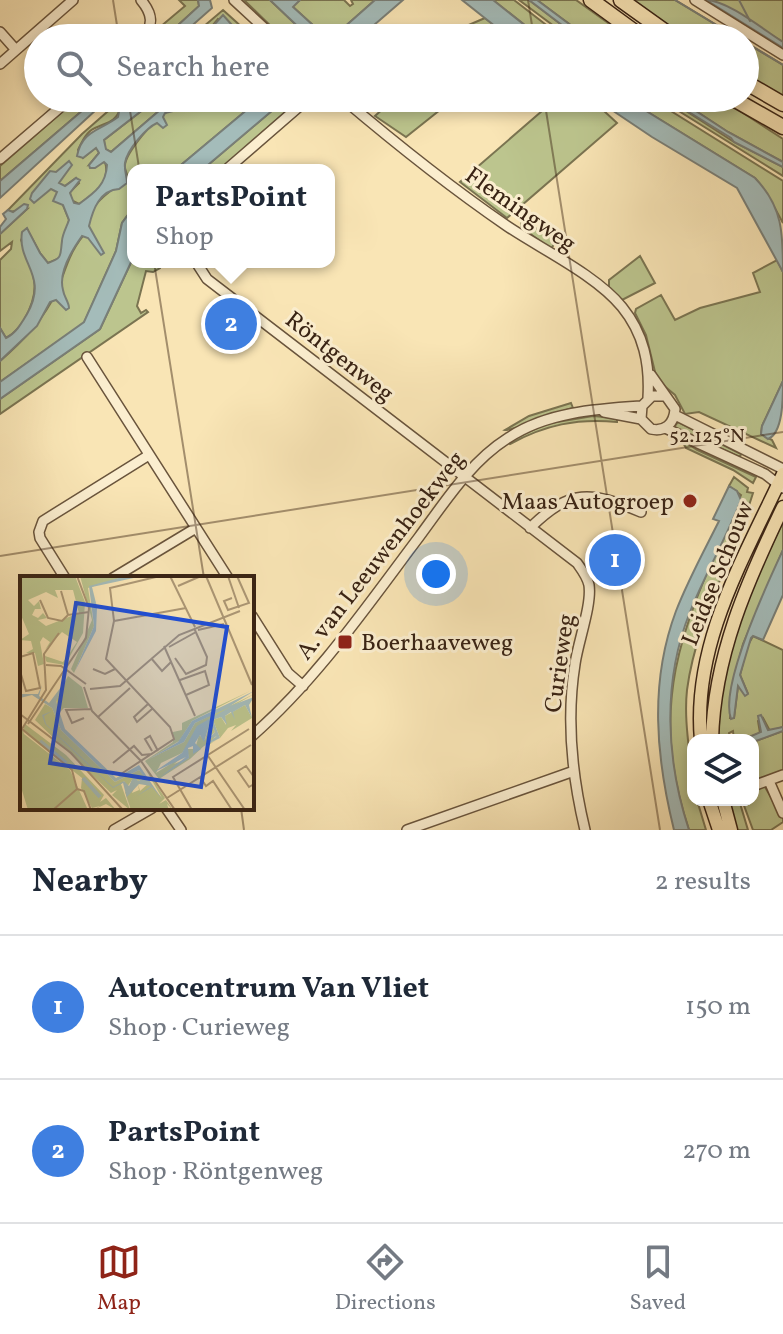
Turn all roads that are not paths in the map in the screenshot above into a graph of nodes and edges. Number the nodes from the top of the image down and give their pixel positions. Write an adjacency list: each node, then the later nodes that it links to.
1 (73, 0): 7 (street)
2 (141, 0): 8 (street)
3 (234, 0): 9 (street)
4 (591, 0): 10 (highway)
5 (621, 0): 11 (highway)
6 (695, 0): 12 (street)
7 (46, 24)
8 (150, 24)
9 (260, 24)
10 (624, 24)
11 (654, 24)
12 (733, 24)
13 (0, 32): 16 (street)
14 (759, 40): 17 (street)
15 (24, 43): 16 (street)
16 (16, 50): 18 (street)
17 (783, 55)
18 (0, 64)
19 (759, 90): 20 (highway)
20 (783, 104)
21 (55, 112): 26 (street)
22 (293, 112): 27 (street)
23 (360, 112): 30 (street, Flemingweg)
24 (757, 112): 25 (highway)
25 (783, 127)
26 (0, 159)
27 (233, 164)
28 (200, 268): 38 (street, Röntgenweg)
29 (87, 357): 37 (street)
30 (650, 372): 31 (street, Flemingweg); 32 (street, Flemingweg)
31 (665, 396): 32 (street); 34 (street)
32 (645, 402): 33 (street, A. van Leeuwenhoekweg); 35 (street)
33 (601, 411): 35 (street, A. van Leeuwenhoekweg); 38 (street, A. van Leeuwenhoekweg)
34 (675, 415): 36 (street); 39 (street)
35 (641, 419): 36 (street)
36 (665, 428): 39 (street)
37 (149, 455): 42 (street); 44 (street)
38 (463, 478): 43 (street, Curieweg); 48 (street, A. van Leeuwenhoekweg)
39 (782, 479): 50 (main road, Leidse Schouw)
40 (783, 507): 51 (main road, Leidse Schouw)
41 (641, 512): 43 (street)
42 (196, 528): 45 (street); 46 (street)
43 (530, 528): 52 (street, Curieweg)
44 (64, 576)
45 (116, 576)
46 (227, 576)
47 (254, 619): 48 (street)
48 (303, 686): 49 (street, A. van Leeuwenhoekweg)
49 (254, 734)
50 (701, 734)
51 (712, 734)
52 (574, 771): 63 (street); 64 (street, Curieweg)
53 (783, 775): 54 (street)
54 (769, 781): 55 (street); 60 (street)
55 (759, 784)
56 (711, 806): 65 (main road)
57 (725, 806): 66 (main road)
58 (149, 810): 61 (street)
59 (167, 810): 62 (street)
60 (783, 813)
61 (114, 830)
62 (181, 830)
63 (407, 830)
64 (585, 830)
65 (719, 830)
66 (731, 830)

